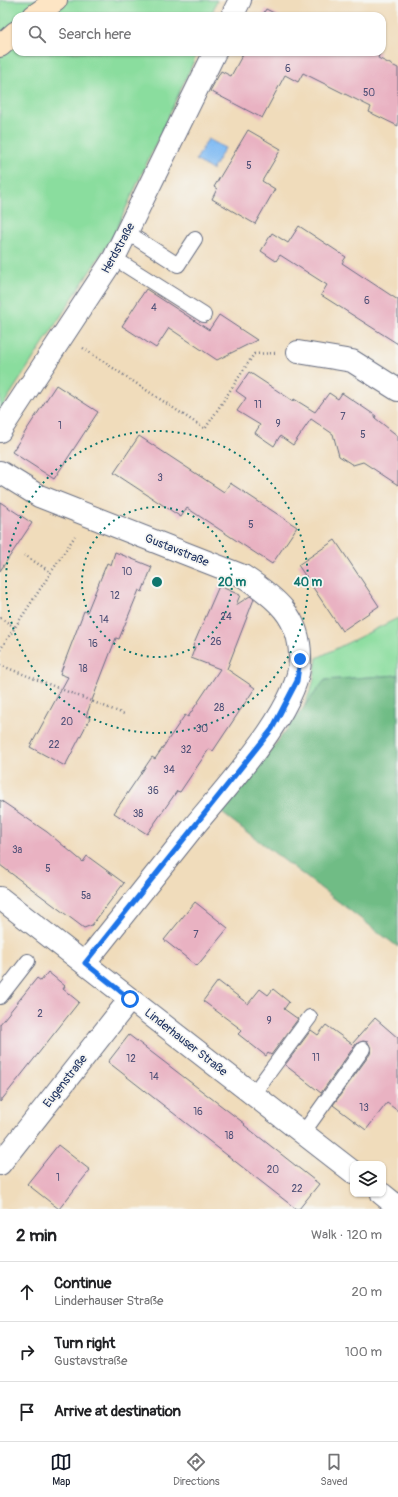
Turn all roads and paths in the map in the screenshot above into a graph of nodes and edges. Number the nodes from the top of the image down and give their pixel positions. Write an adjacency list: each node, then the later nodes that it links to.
1 (56, 0): 3 (main road)
2 (240, 0): 4 (street)
3 (40, 12)
4 (234, 12)
5 (12, 36): 6 (main road)
6 (0, 46)
7 (213, 56): 8 (street, Herdstraße)
8 (128, 233): 9 (lane); 10 (street, Herdstraße)
9 (195, 239)
10 (114, 258): 11 (lane); 12 (street, Herdstraße)
11 (204, 314)
12 (65, 335): 13 (path); 15 (street, Herdstraße)
13 (298, 352): 14 (street)
14 (398, 390)
15 (0, 431)
16 (0, 472): 17 (street, Gustavstraße)
17 (89, 516): 19 (path); 27 (street, Gustavstraße)
18 (24, 555): 19 (path)
19 (51, 572): 21 (path)
20 (0, 618): 21 (path)
21 (15, 627): 22 (path)
22 (0, 650)
23 (0, 665): 24 (path)
24 (124, 714)
25 (0, 898): 27 (street, Linderhauser Straße)
26 (28, 961): 28 (lane)
27 (85, 963): 29 (street, Linderhauser Straße)
28 (0, 996)
29 (130, 999): 32 (street, Linderhauser Straße); 34 (street, Eugenstraße)
30 (310, 1017): 32 (lane)
31 (363, 1049): 33 (lane)
32 (253, 1094): 33 (street, Linderhauser Straße)
33 (303, 1133): 35 (street, Linderhauser Straße)
34 (0, 1164)
35 (350, 1170)
36 (386, 1197): 37 (street)
37 (398, 1207)

